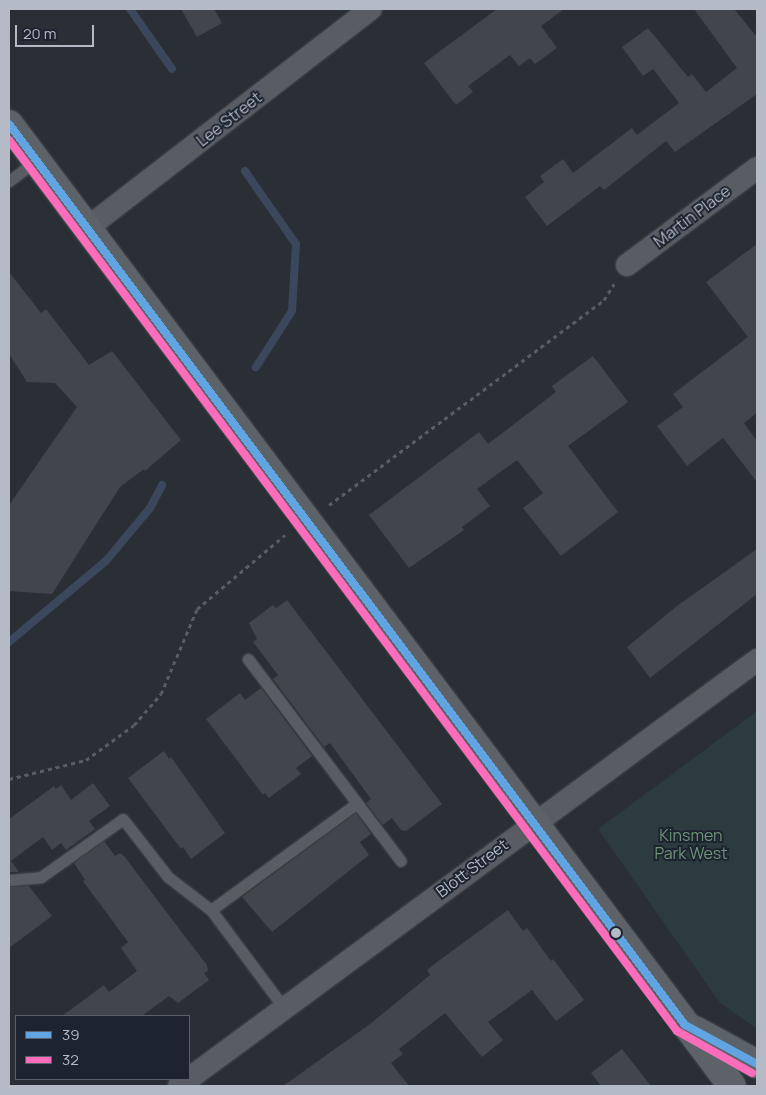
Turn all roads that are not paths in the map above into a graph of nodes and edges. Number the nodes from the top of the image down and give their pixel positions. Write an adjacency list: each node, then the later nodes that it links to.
1 (371, 9): 6 (street, Lee Street)
2 (9, 124): 3 (street)
3 (36, 160): 5 (lane); 6 (street)
4 (757, 168): 7 (street, Martin Place)
5 (9, 181)
6 (86, 229): 11 (street)
7 (626, 265)
8 (248, 660): 10 (lane)
9 (757, 660): 11 (street, Blott Street)
10 (357, 803): 12 (lane); 14 (lane)
11 (532, 823): 15 (street, Blott Street); 16 (street)
12 (401, 861)
13 (9, 880): 14 (lane)
14 (211, 910): 15 (lane)
15 (284, 1008): 18 (street, Blott Street)
16 (685, 1025): 17 (street); 19 (street)
17 (757, 1064)
18 (190, 1078)
19 (732, 1086)

